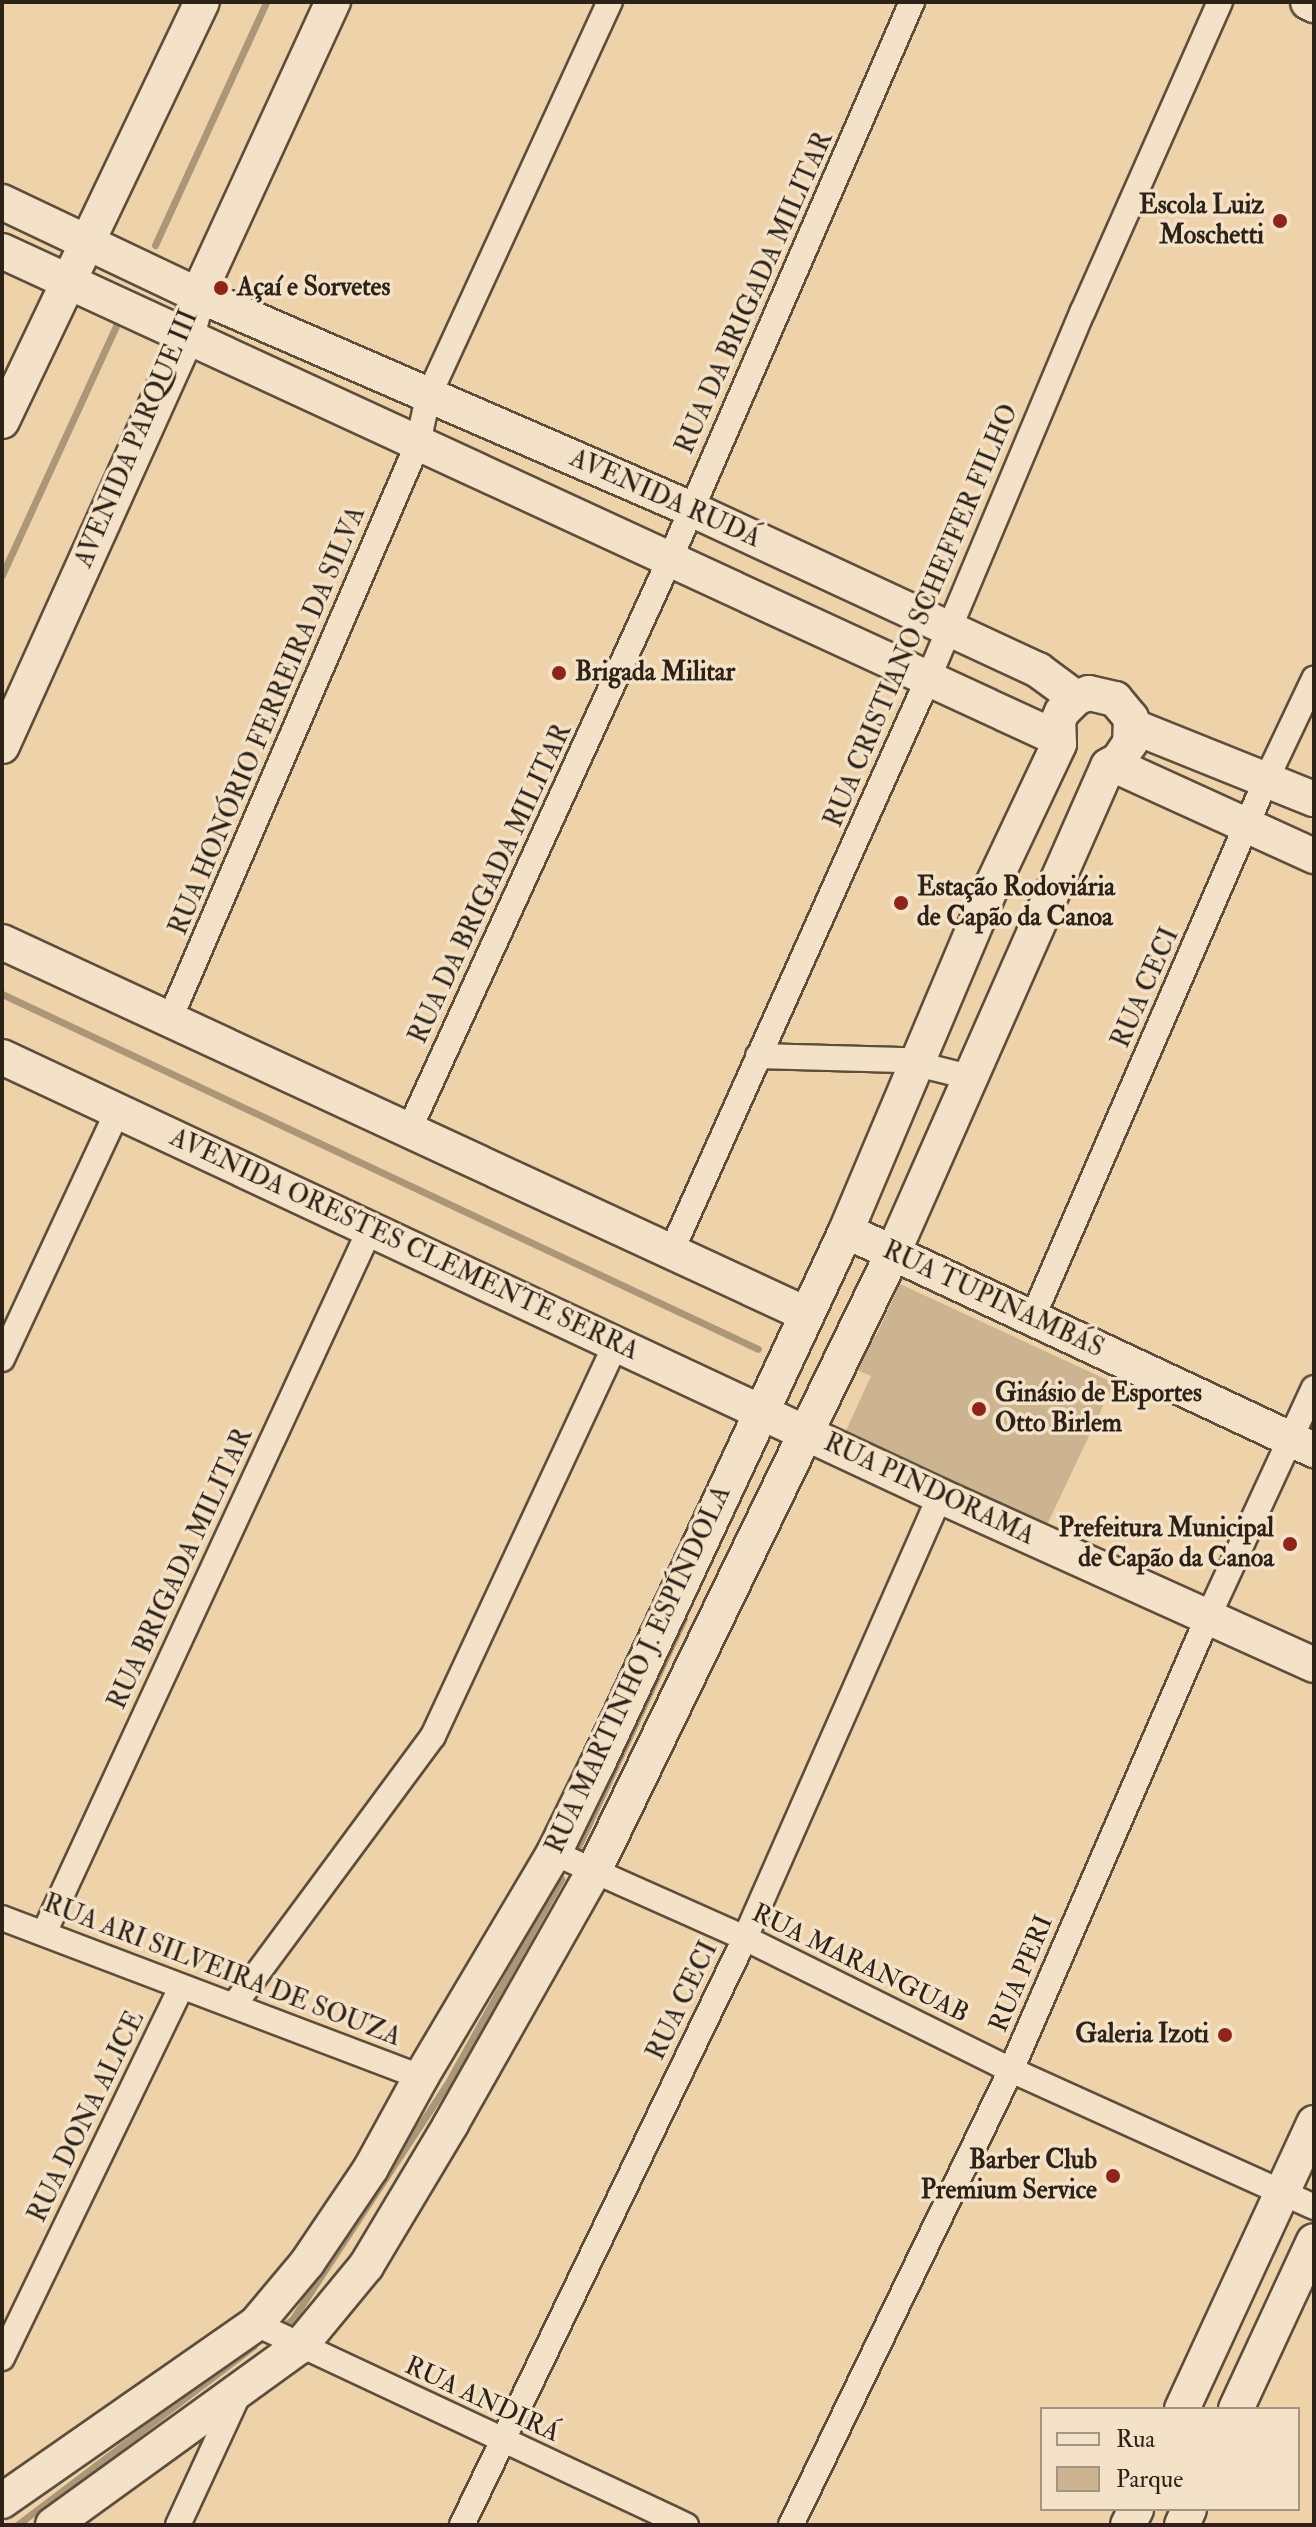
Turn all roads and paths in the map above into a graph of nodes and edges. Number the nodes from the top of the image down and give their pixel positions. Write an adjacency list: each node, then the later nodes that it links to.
1 (202, 2): 9 (main road)
2 (333, 2): 12 (main road, AVENIDA PARQUE III)
3 (610, 2): 14 (street)
4 (912, 2): 17 (street, RUA DA BRIGADA MILITAR)
5 (1220, 2): 19 (street, RUA CRISTIANO SCHEFFER FILHO)
6 (1308, 2): 7 (main road)
7 (1314, 5)
8 (2, 202): 9 (main road, AVENIDA RUDÁ)
9 (90, 241): 11 (main road); 12 (main road, AVENIDA RUDÁ)
10 (2, 251): 11 (main road, AVENIDA RUDÁ)
11 (69, 282): 13 (main road, AVENIDA RUDÁ); 15 (main road)
12 (198, 295): 13 (main road, AVENIDA PARQUE III); 14 (main road, AVENIDA RUDÁ)
13 (187, 336): 16 (main road, AVENIDA RUDÁ); 25 (main road, AVENIDA PARQUE III)
14 (428, 397): 16 (street, RUA HONÓRIO FERREIRA DA SILVA); 17 (main road, AVENIDA RUDÁ)
15 (2, 421)
16 (418, 443): 18 (main road, AVENIDA RUDÁ); 32 (street, RUA HONÓRIO FERREIRA DA SILVA)
17 (691, 509): 18 (street, RUA DA BRIGADA MILITAR); 19 (main road, AVENIDA RUDÁ)
18 (670, 559): 20 (main road, AVENIDA RUDÁ); 38 (street, RUA DA BRIGADA MILITAR)
19 (948, 629): 20 (street, RUA CRISTIANO SCHEFFER FILHO); 22 (main road, AVENIDA RUDÁ)
20 (928, 679): 24 (main road, AVENIDA RUDÁ); 33 (street, RUA CRISTIANO SCHEFFER FILHO)
21 (1314, 679): 27 (street, RUA CECI)
22 (1076, 698): 23 (main road); 24 (main road, RUA MARTINHO J. ESPÍNDOLA)
23 (1132, 726): 26 (main road, RUA MARTINHO J. ESPÍNDOLA); 27 (main road)
24 (1058, 741): 26 (main road, AVENIDA RUDÁ); 35 (main road, RUA MARTINHO J. ESPÍNDOLA)
25 (2, 746)
26 (1110, 765): 29 (main road, AVENIDA RUDÁ); 36 (main road, RUA MARTINHO J. ESPÍNDOLA)
27 (1267, 778): 28 (main road); 29 (street, RUA CECI)
28 (1314, 799)
29 (1248, 825): 30 (main road, AVENIDA RUDÁ); 44 (street, RUA CECI)
30 (1314, 856)
31 (2, 942): 32 (main road)
32 (169, 1021): 38 (main road)
33 (758, 1056): 35 (street); 41 (street, RUA CRISTIANO SCHEFFER FILHO)
34 (2, 1057): 37 (main road, AVENIDA ORESTES CLEMENTE SERRA)
35 (918, 1062): 36 (street); 40 (main road, RUA MARTINHO J. ESPÍNDOLA)
36 (969, 1077): 42 (main road, RUA MARTINHO J. ESPÍNDOLA)
37 (117, 1112): 39 (main road, AVENIDA ORESTES CLEMENTE SERRA); 46 (street)
38 (409, 1130): 41 (main road)
39 (370, 1229): 45 (main road, AVENIDA ORESTES CLEMENTE SERRA); 57 (street, RUA BRIGADA MILITAR)
40 (846, 1231): 42 (main road, RUA TUPINAMBÁS); 43 (main road, RUA MARTINHO J. ESPÍNDOLA)
41 (672, 1250): 43 (main road)
42 (892, 1255): 44 (main road, RUA TUPINAMBÁS); 49 (main road, RUA MARTINHO J. ESPÍNDOLA)
43 (806, 1314): 48 (main road, RUA MARTINHO J. ESPÍNDOLA)
44 (1032, 1319): 50 (main road, RUA TUPINAMBÁS)
45 (617, 1342): 48 (main road, AVENIDA ORESTES CLEMENTE SERRA); 60 (street)
46 (2, 1359)
47 (1314, 1388): 50 (street, RUA PERI)
48 (760, 1411): 49 (main road, AVENIDA ORESTES CLEMENTE SERRA); 54 (main road, RUA MARTINHO J. ESPÍNDOLA)
49 (806, 1433): 51 (main road, RUA PINDORAMA); 55 (main road, RUA MARTINHO J. ESPÍNDOLA)
50 (1302, 1444): 52 (street, RUA PERI)
51 (940, 1496): 52 (main road, RUA PINDORAMA); 58 (street, RUA CECI)
52 (1208, 1617): 53 (main road, RUA PINDORAMA); 61 (street, RUA PERI)
53 (1314, 1665)
54 (554, 1853): 55 (street, RUA MARANGUAB); 62 (main road, RUA MARTINHO J. ESPÍNDOLA)
55 (594, 1871): 58 (street, RUA MARANGUAB); 68 (main road, RUA MARTINHO J. ESPÍNDOLA)
56 (2, 1918): 57 (street, RUA ARI SILVEIRA DE SOUZA)
57 (44, 1933): 59 (street, RUA ARI SILVEIRA DE SOUZA)
58 (745, 1938): 61 (street, RUA MARANGUAB); 73 (street, RUA CECI)
59 (181, 1987): 60 (street, RUA ARI SILVEIRA DE SOUZA); 69 (street, RUA DONA ALICE)
60 (234, 2005): 62 (street, RUA ARI SILVEIRA DE SOUZA)
61 (1011, 2070): 64 (street, RUA MARANGUAB); 79 (street, RUA PERI)
62 (421, 2077): 67 (main road, RUA MARTINHO J. ESPÍNDOLA)
63 (1314, 2123): 64 (main road)
64 (1283, 2192): 65 (street, RUA MARANGUAB); 71 (main road)
65 (1314, 2207)
66 (1314, 2241): 72 (main road)
67 (256, 2324): 68 (street, RUA ANDIRÁ); 74 (main road, RUA MARTINHO J. ESPÍNDOLA)
68 (300, 2346): 70 (main road, RUA MARTINHO J. ESPÍNDOLA); 73 (street, RUA ANDIRÁ)
69 (2, 2358)
70 (241, 2388): 75 (main road, RUA MARTINHO J. ESPÍNDOLA); 76 (street)
71 (1183, 2407)
72 (1237, 2407)
73 (501, 2439): 77 (street, RUA CECI); 78 (street, RUA ANDIRÁ)
74 (2, 2501)
75 (53, 2525)
76 (178, 2525)
77 (462, 2525)
78 (686, 2525)
79 (791, 2525)

